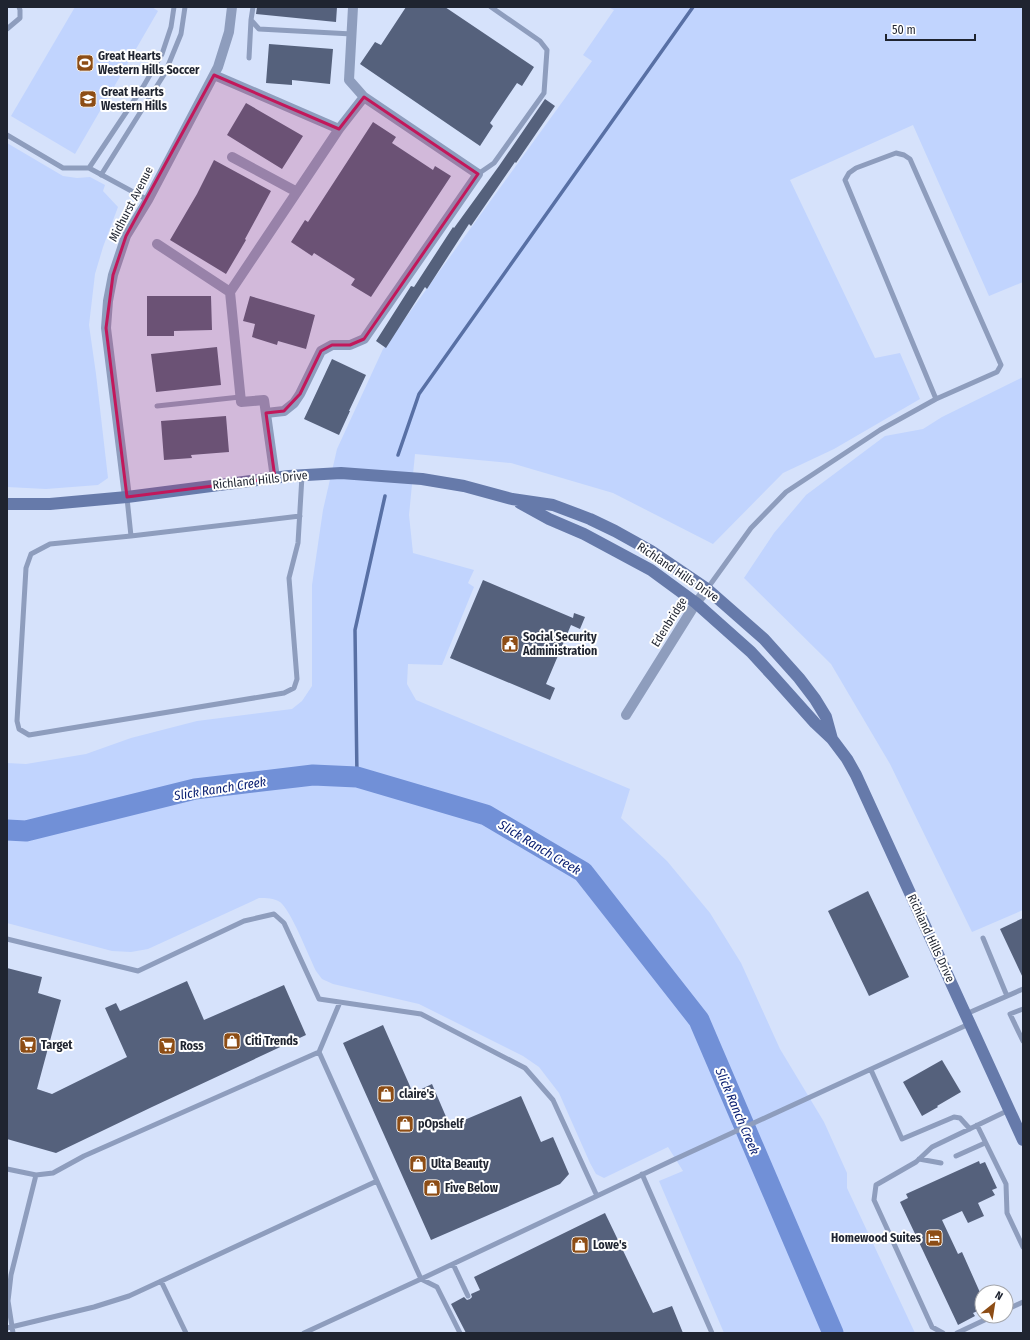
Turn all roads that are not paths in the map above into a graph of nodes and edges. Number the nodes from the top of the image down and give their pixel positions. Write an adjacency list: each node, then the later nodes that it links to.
1 (19, 7): 9 (lane)
2 (174, 7): 17 (lane)
3 (185, 7): 19 (lane)
4 (232, 7): 12 (street, Midhurst Avenue)
5 (253, 7): 8 (lane)
6 (352, 7): 10 (street)
7 (491, 7): 18 (lane)
8 (251, 20): 10 (lane); 11 (lane)
9 (7, 29)
10 (352, 34): 13 (street)
11 (249, 58)
12 (214, 75): 14 (street); 21 (street, Midhurst Avenue)
13 (364, 97): 14 (street); 18 (street)
14 (339, 129): 20 (street)
15 (7, 135): 17 (lane)
16 (232, 157): 20 (street)
17 (89, 168): 19 (lane)
18 (478, 174): 27 (street)
19 (101, 175): 21 (lane)
20 (297, 192): 23 (street)
21 (148, 200): 30 (street, Midhurst Avenue)
22 (157, 244): 23 (street)
23 (230, 292): 24 (street)
24 (240, 397): 26 (lane); 27 (street)
25 (936, 399): 25 (lane, Edenbridge); 35 (lane, Edenbridge)
26 (156, 406)
27 (266, 413): 29 (street)
28 (302, 475): 29 (street, Richland Hills Drive); 31 (street, Richland Hills Drive); 33 (lane)
29 (275, 478): 30 (street, Richland Hills Drive)
30 (127, 497): 32 (street, Richland Hills Drive); 34 (lane)
31 (512, 499): 35 (street, Richland Hills Drive); 36 (street, Richland Hills Drive)
32 (7, 504)
33 (300, 516): 34 (lane); 34 (lane)
34 (131, 536)
35 (707, 589): 36 (street, Edenbridge); 38 (street, Richland Hills Drive)
36 (696, 603): 37 (street, Edenbridge); 38 (street, Richland Hills Drive)
37 (626, 715)
38 (832, 739): 45 (street, Richland Hills Drive)
39 (983, 938): 42 (lane)
40 (7, 939): 43 (lane)
41 (1023, 989): 42 (lane)
42 (1007, 996): 45 (lane)
43 (340, 1002): 47 (lane); 61 (lane)
44 (1023, 1009): 46 (lane)
45 (968, 1019): 48 (lane); 49 (street, Richland Hills Drive)
46 (1023, 1042)
47 (319, 1052): 58 (lane); 60 (lane)
48 (871, 1070): 51 (lane); 59 (lane)
49 (1009, 1110): 50 (lane); 52 (street, Richland Hills Drive)
50 (977, 1125): 51 (lane); 53 (lane)
51 (970, 1129): 55 (lane)
52 (1023, 1140)
53 (985, 1143): 54 (lane); 62 (lane)
54 (956, 1156)
55 (919, 1160): 56 (lane); 73 (lane)
56 (941, 1163)
57 (7, 1168): 58 (lane)
58 (36, 1174): 68 (lane)
59 (642, 1174): 61 (lane); 72 (lane)
60 (377, 1181): 64 (lane); 65 (lane)
61 (597, 1196): 63 (lane)
62 (1023, 1247)
63 (453, 1264): 64 (lane); 66 (lane)
64 (422, 1279): 70 (lane); 71 (lane)
65 (161, 1281): 68 (lane); 69 (lane)
66 (468, 1296)
67 (976, 1324): 74 (lane)
68 (10, 1330)
69 (186, 1333)
70 (304, 1333)
71 (460, 1333)
72 (712, 1333)
73 (943, 1333)
74 (957, 1333)

